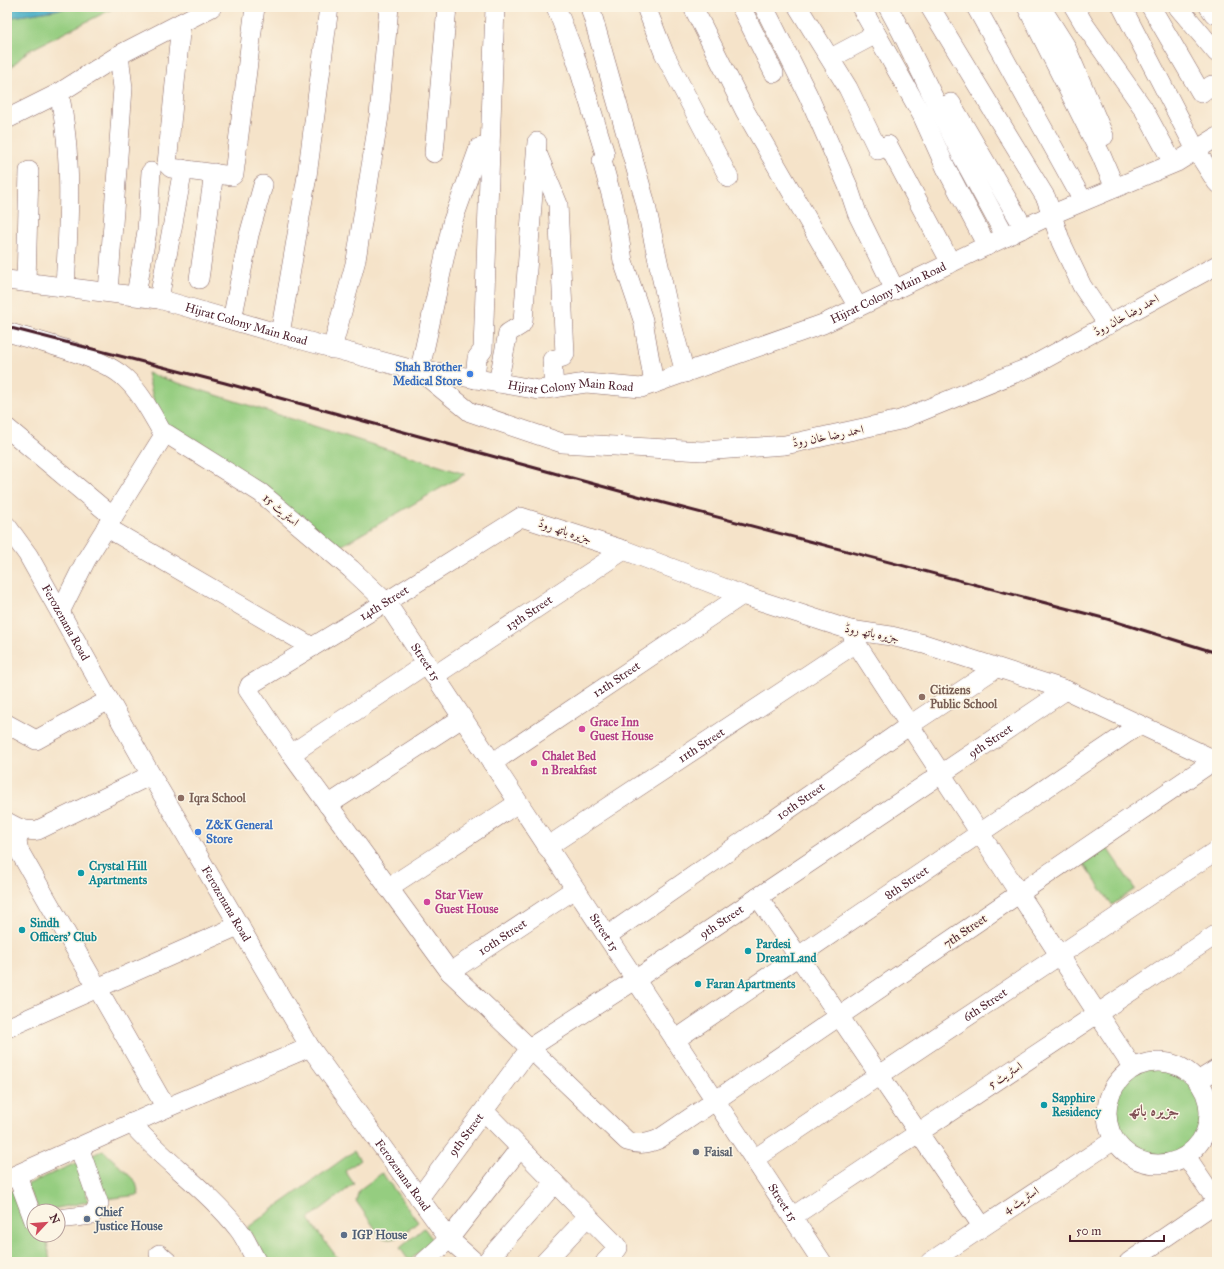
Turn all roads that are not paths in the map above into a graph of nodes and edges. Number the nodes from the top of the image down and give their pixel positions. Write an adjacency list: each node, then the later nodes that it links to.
1 (212, 7): 24 (street)
2 (255, 7): 42 (street)
3 (329, 7): 66 (street)
4 (390, 7): 67 (street)
5 (447, 7): 37 (street)
6 (495, 7): 35 (street)
7 (556, 7): 72 (street)
8 (590, 7): 69 (street)
9 (646, 7): 43 (street)
10 (693, 7): 62 (street)
11 (741, 7): 29 (street)
12 (764, 7): 58 (street)
13 (862, 7): 25 (street)
14 (888, 7): 32 (street)
15 (930, 7): 48 (street)
16 (976, 7): 47 (street)
17 (1027, 7): 46 (street)
18 (1041, 7): 46 (street)
19 (1074, 7): 38 (street)
20 (1122, 7): 36 (street)
21 (1151, 7): 30 (street)
22 (1178, 7): 26 (street)
23 (803, 8): 28 (street)
24 (181, 23): 27 (street); 39 (street)
25 (876, 34): 28 (street); 51 (street)
26 (1217, 53)
27 (119, 55): 31 (street); 59 (street)
28 (831, 58): 52 (street)
29 (774, 73)
30 (1217, 92)
31 (59, 93): 33 (street); 57 (street)
32 (939, 109): 49 (street); 50 (street)
33 (7, 119)
34 (1217, 137): 36 (street, Hijrat Colony Main Road)
35 (490, 145): 68 (street); 70 (street)
36 (1196, 150): 38 (street, Hijrat Colony Main Road); 44 (street)
37 (434, 153)
38 (1172, 163): 46 (street, Hijrat Colony Main Road)
39 (183, 169): 42 (street); 61 (street)
40 (29, 171): 56 (street)
41 (151, 172): 60 (street)
42 (214, 173): 54 (street)
43 (729, 178)
44 (1217, 183)
45 (263, 185): 63 (street)
46 (1121, 185): 47 (street, Hijrat Colony Main Road)
47 (1083, 201): 48 (street, Hijrat Colony Main Road)
48 (1053, 214): 49 (street, Hijrat Colony Main Road); 64 (street)
49 (1024, 228): 50 (street, Hijrat Colony Main Road)
50 (1006, 236): 51 (street, Hijrat Colony Main Road)
51 (987, 246): 52 (street, Hijrat Colony Main Road)
52 (951, 263): 58 (street, Hijrat Colony Main Road)
53 (1217, 265): 64 (street, احمد رضا خان روڈ)
54 (199, 279)
55 (7, 280): 56 (street, Hijrat Colony Main Road)
56 (26, 282): 57 (street, Hijrat Colony Main Road)
57 (65, 286): 59 (street, Hijrat Colony Main Road)
58 (895, 290): 62 (street, Hijrat Colony Main Road)
59 (108, 292): 60 (street, Hijrat Colony Main Road)
60 (136, 295): 61 (street, Hijrat Colony Main Road)
61 (159, 299): 63 (street, Hijrat Colony Main Road)
62 (858, 307): 69 (street, Hijrat Colony Main Road)
63 (232, 320): 66 (street, Hijrat Colony Main Road)
64 (1108, 325): 68 (street, احمد رضا خان روڈ)
65 (7, 332): 75 (street)
66 (280, 334): 67 (street, Hijrat Colony Main Road)
67 (332, 349): 68 (street, Hijrat Colony Main Road)
68 (420, 371): 70 (street, Hijrat Colony Main Road)
69 (685, 373): 72 (street, Hijrat Colony Main Road)
70 (475, 379): 71 (street, Hijrat Colony Main Road)
71 (498, 383): 73 (street, Hijrat Colony Main Road); 73 (street)
72 (654, 384): 73 (street, Hijrat Colony Main Road)
73 (554, 388)
74 (7, 428): 77 (street)
75 (164, 435): 77 (street); 81 (street, اسٹریٹ 15)
76 (521, 516): 79 (street, جزیرہ باتھ روڈ); 81 (street, 14th Street)
77 (110, 522): 82 (street); 84 (street)
78 (7, 526): 82 (street, Ferozenana Road)
79 (624, 550): 80 (street, جزیرہ باتھ روڈ); 86 (street, 13th Street)
80 (742, 595): 83 (street, جزیرہ باتھ روڈ); 96 (street, 12th Street)
81 (386, 602): 84 (street, 14th Street); 86 (street, Street 15)
82 (60, 612): 89 (street, Ferozenana Road)
83 (853, 637): 85 (street, جزیرہ باتھ روڈ); 92 (street); 103 (street, 11th Street)
84 (312, 647): 87 (street, 14th Street)
85 (996, 668): 88 (street, جزیرہ باتھ روڈ); 92 (street, 10th Street)
86 (430, 670): 90 (street, Street 15); 94 (street, 13th Street)
87 (248, 690): 94 (street, 7th Street)
88 (1066, 690): 93 (street, جزیرہ باتھ روڈ); 97 (street, 9th Street)
89 (109, 700): 91 (street); 98 (street, Ferozenana Road)
90 (462, 718): 96 (street, Street 15); 100 (street)
91 (7, 724)
92 (910, 725): 97 (street); 111 (street, 10th Street)
93 (1139, 725): 95 (street, جزیرہ باتھ روڈ); 102 (street, 8th Street)
94 (291, 754): 100 (street, 7th Street)
95 (1216, 760): 107 (street, 7th Street)
96 (492, 763): 99 (street, Street 15)
97 (941, 773): 102 (street); 108 (street, 9th Street)
98 (151, 775): 101 (street); 109 (street, Ferozenana Road)
99 (518, 803): 103 (street, Street 15); 105 (street)
100 (328, 805): 105 (street, 7th Street)
101 (14, 826): 116 (street)
102 (980, 832): 107 (street); 113 (street, 8th Street)
103 (548, 847): 106 (street, Street 15)
104 (1217, 850): 112 (street, 6th Street)
105 (388, 888): 114 (street, 7th Street)
106 (575, 889): 111 (street, Street 15); 114 (street, 10th Street)
107 (1019, 894): 112 (street); 118 (street, 7th Street)
108 (758, 897): 113 (street); 115 (street, 9th Street)
109 (240, 925): 116 (street); 121 (street, Ferozenana Road)
110 (1217, 934): 117 (street, اسٹریٹ 5)
111 (606, 936): 115 (street, Street 15)
112 (1059, 955): 117 (street); 125 (street, 6th Street)
113 (799, 957): 118 (street); 120 (street, 8th Street)
114 (450, 972): 122 (street, 7th Street)
115 (635, 980): 120 (street, Street 15); 122 (street, 9th Street)
116 (98, 988): 119 (street); 128 (street)
117 (1098, 1014): 123 (street); 131 (street, اسٹریٹ 5)
118 (839, 1016): 125 (street); 127 (street, 7th Street)
119 (7, 1028)
120 (675, 1040): 127 (street, Street 15)
121 (310, 1047): 128 (street); 139 (street, Ferozenana Road)
122 (531, 1047): 127 (street, 7th Street); 129 (street, 9th Street)
123 (1132, 1068): 126 (street); 132 (street)
124 (1217, 1068): 126 (street)
125 (880, 1076): 131 (street); 136 (street, 6th Street)
126 (1198, 1081): 135 (street)
127 (715, 1101): 136 (street, Street 15)
128 (166, 1108): 130 (street)
129 (484, 1111): 134 (street); 139 (street, 9th Street)
130 (131, 1124): 133 (street); 147 (street)
131 (918, 1132): 143 (street, اسٹریٹ 5); 145 (street)
132 (1114, 1140): 135 (street); 145 (street, اسٹریٹ 4)
133 (79, 1147): 137 (street); 144 (street)
134 (520, 1148): 138 (street); 146 (street)
135 (1186, 1156): 140 (street)
136 (754, 1159): 143 (street, Street 15)
137 (12, 1177): 141 (street)
138 (555, 1183): 142 (street); 150 (street)
139 (419, 1198): 146 (street, Ferozenana Road)
140 (1217, 1202): 155 (street)
141 (26, 1205)
142 (588, 1216): 151 (street); 152 (street)
143 (792, 1217): 153 (street, Street 15)
144 (66, 1218)
145 (982, 1226): 154 (street, اسٹریٹ 4)
146 (449, 1239): 148 (street); 149 (street, Ferozenana Road)
147 (257, 1262)
148 (424, 1262)
149 (475, 1262)
150 (486, 1262)
151 (545, 1262)
152 (605, 1262)
153 (822, 1262)
154 (930, 1262)
155 (1129, 1262)

